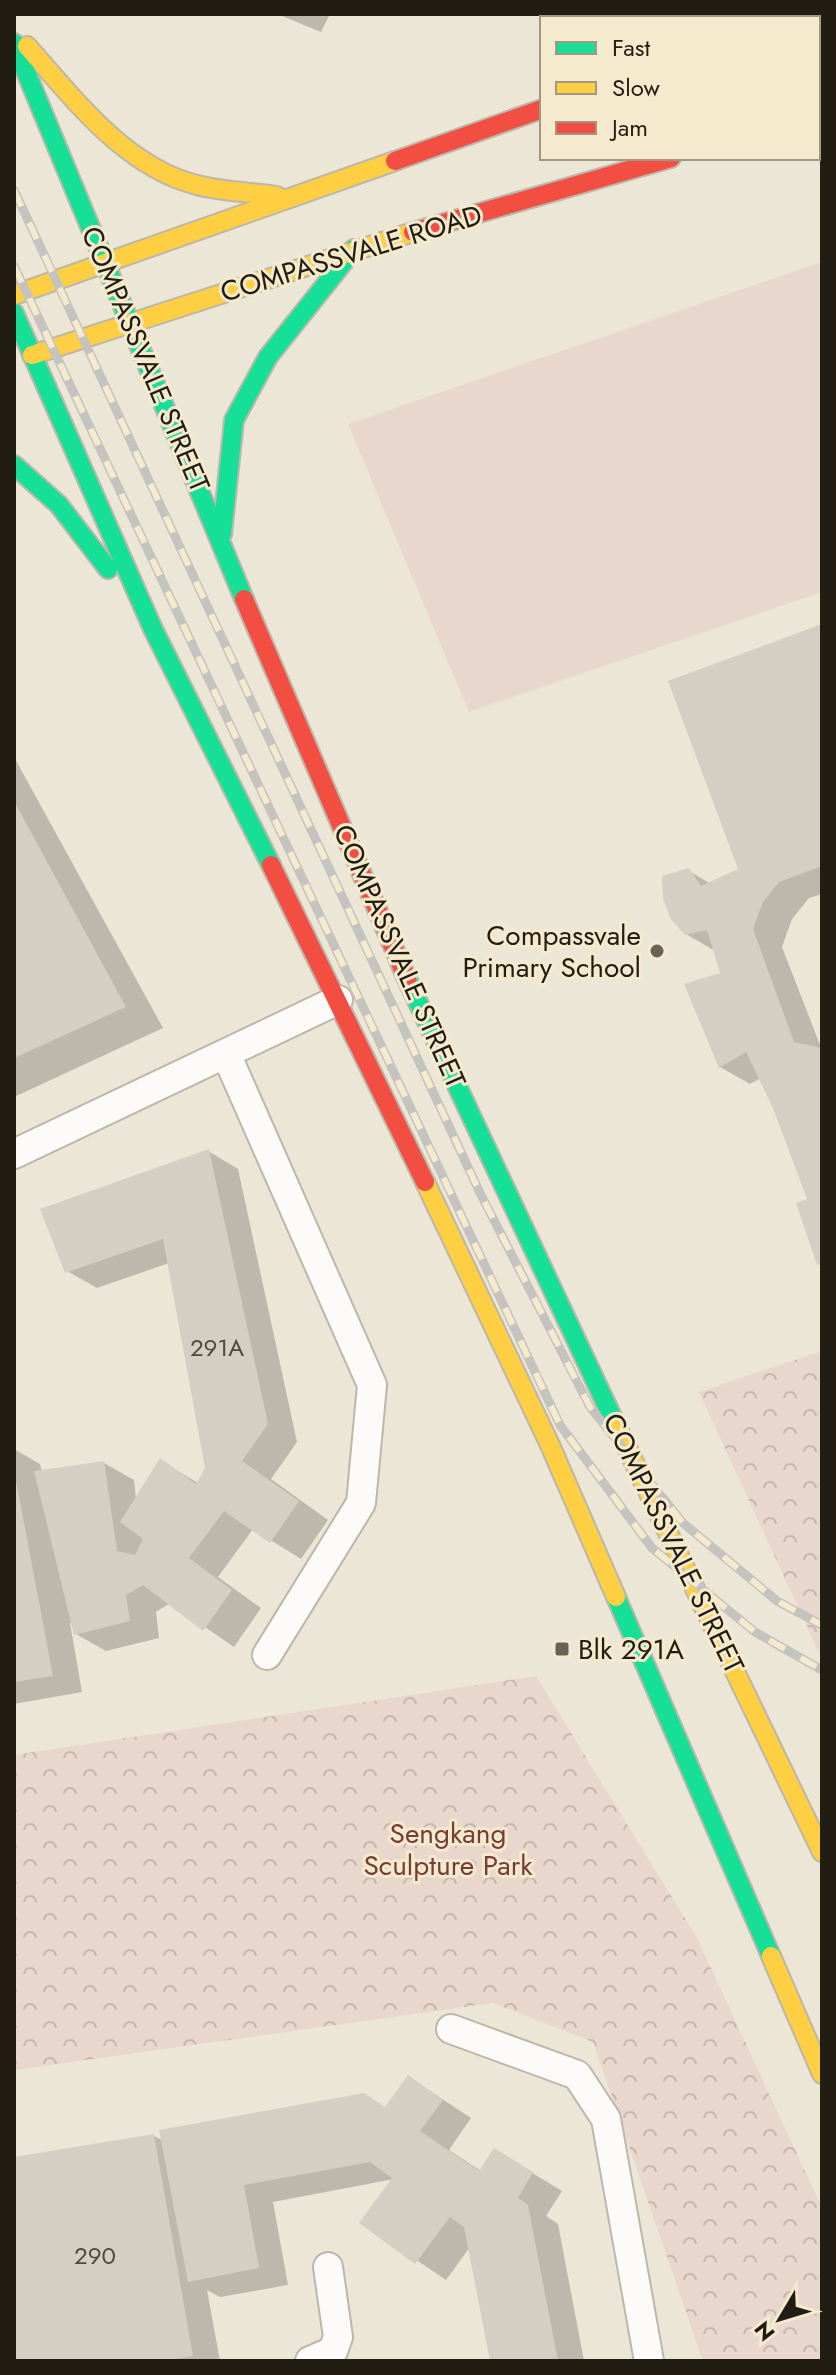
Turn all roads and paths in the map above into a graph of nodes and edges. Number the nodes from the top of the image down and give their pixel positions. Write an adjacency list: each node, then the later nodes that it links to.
1 (14, 33): 5 (street)
2 (14, 43): 7 (street, COMPASSVALE STREET)
3 (540, 110): 5 (street)
4 (664, 160): 6 (street, COMPASSVALE ROAD)
5 (284, 197): 7 (street)
6 (354, 249): 10 (street, COMPASSVALE ROAD); 13 (street)
7 (105, 262): 8 (street); 10 (street, COMPASSVALE STREET)
8 (14, 295)
9 (14, 313): 11 (street)
10 (130, 322): 11 (street, COMPASSVALE ROAD); 13 (street, COMPASSVALE STREET)
11 (32, 355): 14 (street)
12 (14, 465): 14 (street)
13 (222, 540): 19 (street, COMPASSVALE STREET)
14 (153, 629): 15 (street)
15 (338, 1000): 16 (lane); 21 (street)
16 (227, 1056): 17 (lane); 18 (lane)
17 (14, 1154)
18 (267, 1655)
19 (822, 1852)
20 (451, 2029): 24 (lane)
21 (822, 2074)
22 (328, 2267): 23 (lane)
23 (310, 2361)
24 (649, 2361)

